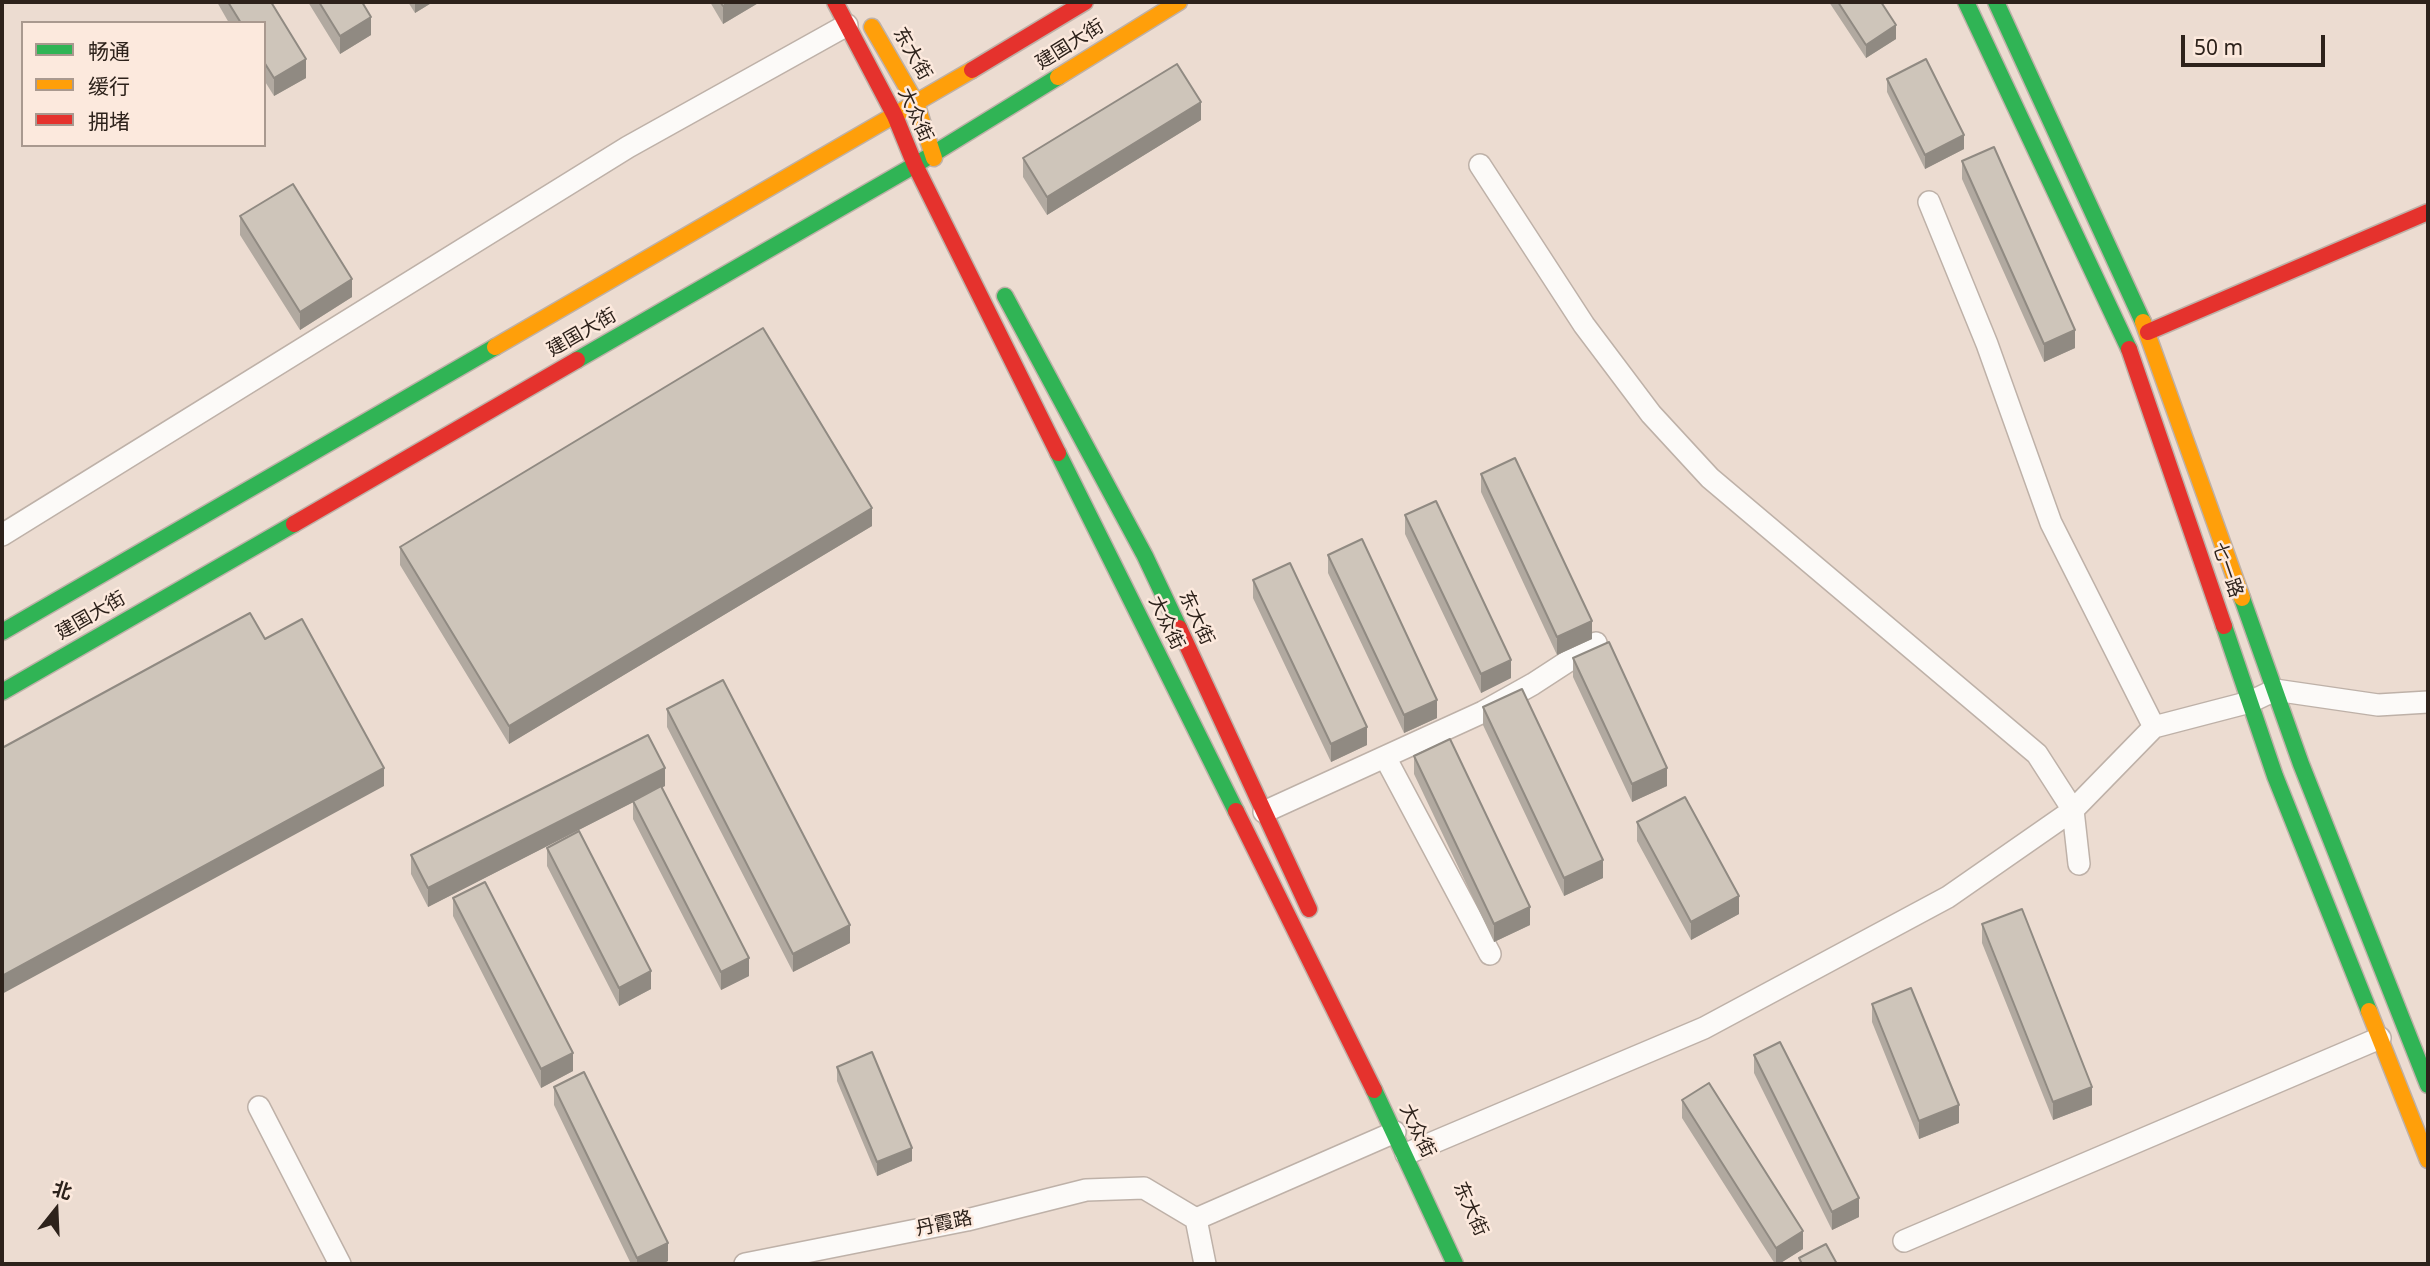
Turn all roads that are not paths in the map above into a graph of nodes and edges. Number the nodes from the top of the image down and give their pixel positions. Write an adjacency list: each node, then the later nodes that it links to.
1 (835, 2): 6 (main road, 大众街)
2 (1085, 2): 7 (main road, 建国大街)
3 (1179, 2): 9 (main road, 建国大街)
4 (1966, 2): 22 (main road, 七一路)
5 (1996, 2): 16 (main road, 七一路)
6 (856, 19): 7 (main road, 东大街); 8 (main road, 大众街); 17 (street)
7 (916, 103): 8 (main road, 建国大街); 9 (main road, 东大街)
8 (895, 116): 10 (main road, 大众街); 18 (main road, 建国大街)
9 (932, 154): 10 (main road, 建国大街); 12 (main road, 东大街)
10 (915, 165): 21 (main road, 建国大街); 34 (main road, 大众街)
11 (1480, 165): 26 (street)
12 (943, 176)
13 (1929, 202): 24 (street)
14 (2428, 212): 16 (main road)
15 (996, 281): 27 (main road, 东大街)
16 (2148, 332): 20 (main road, 七一路)
17 (2, 535)
18 (2, 632)
19 (1596, 643): 25 (street)
20 (2275, 690): 22 (street); 23 (street); 32 (main road, 七一路)
21 (2, 692)
22 (2250, 702): 24 (street); 31 (main road, 七一路)
23 (2428, 702)
24 (2154, 727): 26 (street)
25 (1385, 757): 27 (street); 30 (street)
26 (2073, 810): 28 (street); 34 (street)
27 (1264, 812): 29 (main road, 东大街)
28 (2079, 864)
29 (1316, 924)
30 (1490, 954)
31 (2380, 1038): 35 (main road, 七一路); 38 (street)
32 (2428, 1085)
33 (259, 1107): 39 (street)
34 (1412, 1145): 37 (street); 42 (main road, 大众街)
35 (2428, 1160)
36 (1451, 1217): 43 (main road, 东大街)
37 (1196, 1219): 40 (street, 丹霞路); 41 (street)
38 (1904, 1241)
39 (340, 1264)
40 (745, 1264)
41 (1205, 1264)
42 (1455, 1264)
43 (1472, 1264)

